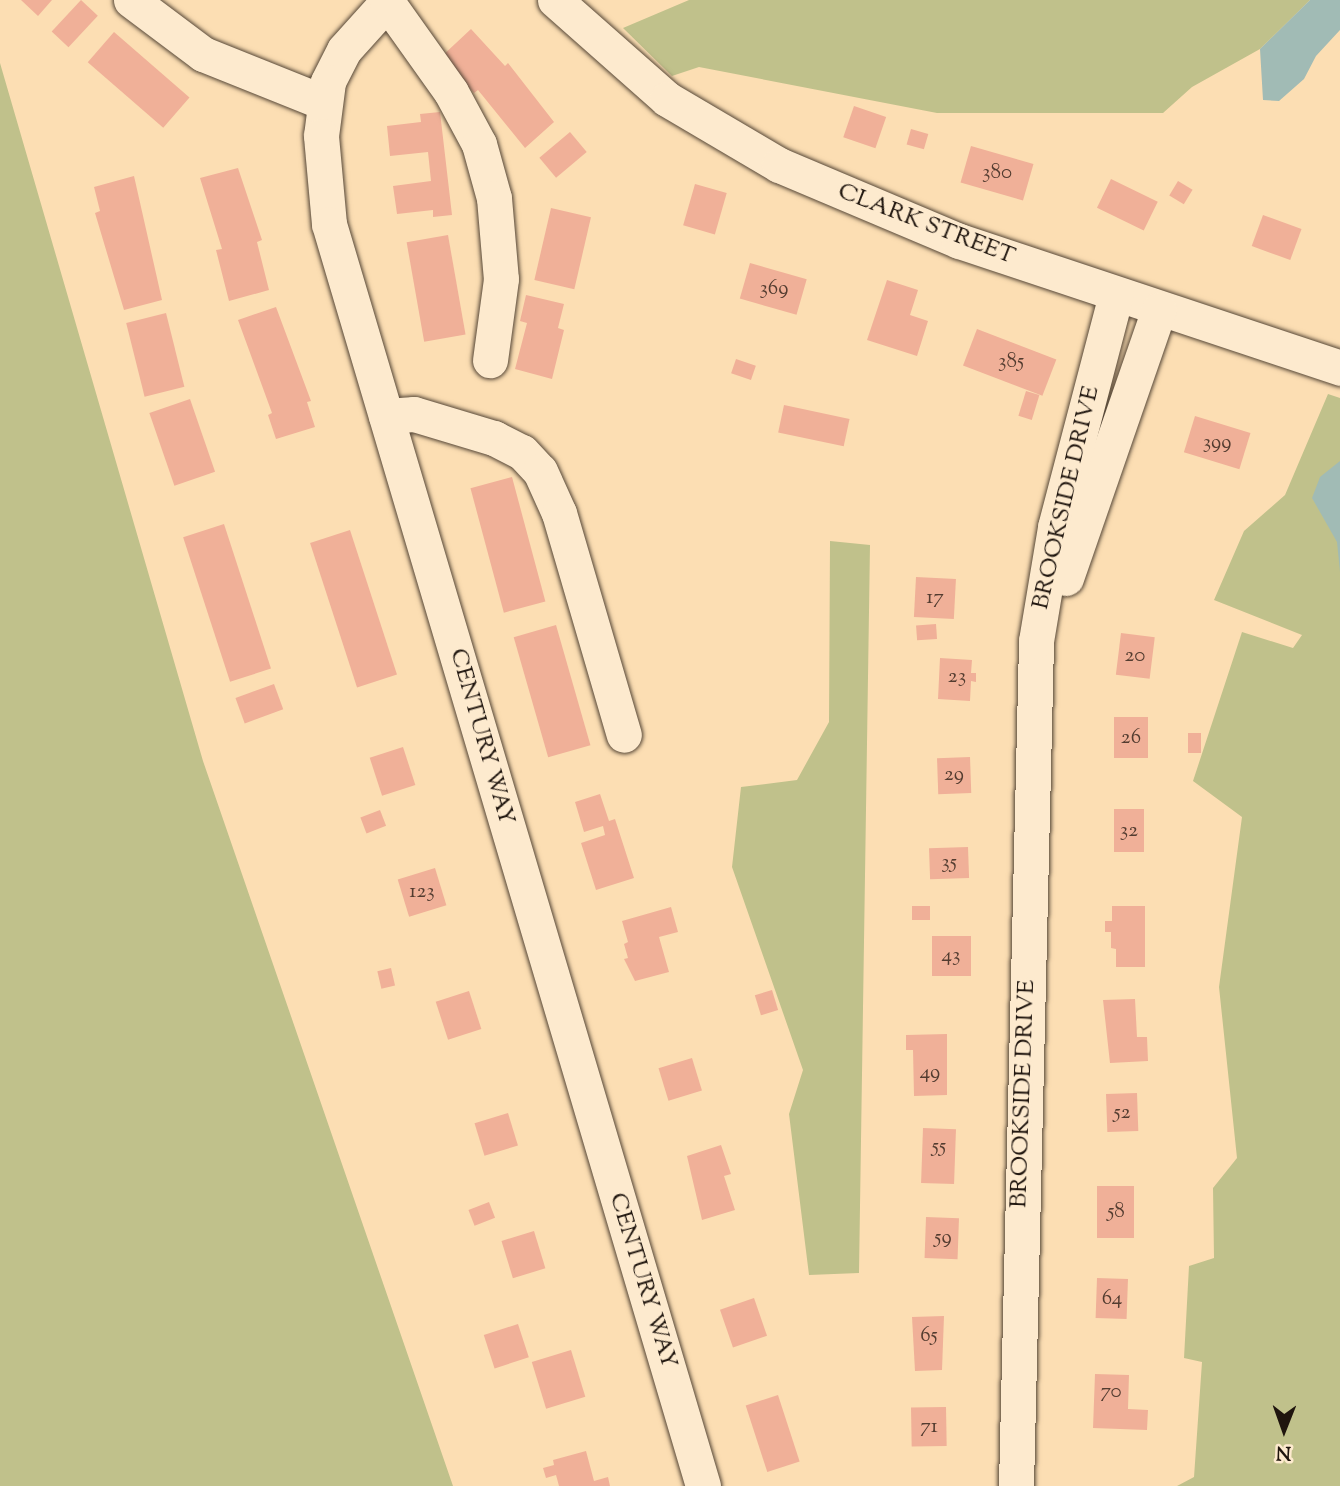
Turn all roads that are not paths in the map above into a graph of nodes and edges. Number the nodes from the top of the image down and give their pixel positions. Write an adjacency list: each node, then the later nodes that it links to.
1 (131, 0): 4 (street)
2 (555, 0): 5 (street, CLARK STREET)
3 (388, 1): 4 (street, CENTURY WAY); 7 (street)
4 (323, 102): 9 (street, CENTURY WAY)
5 (1116, 295): 6 (street, CLARK STREET); 10 (street, BROOKSIDE DRIVE)
6 (1159, 310): 8 (street, CLARK STREET); 10 (street, BROOKSIDE DRIVE)
7 (490, 360)
8 (1340, 368)
9 (386, 416): 11 (street); 12 (street, CENTURY WAY)
10 (1035, 703): 13 (street, BROOKSIDE DRIVE)
11 (624, 735)
12 (703, 1486)
13 (1016, 1486)

